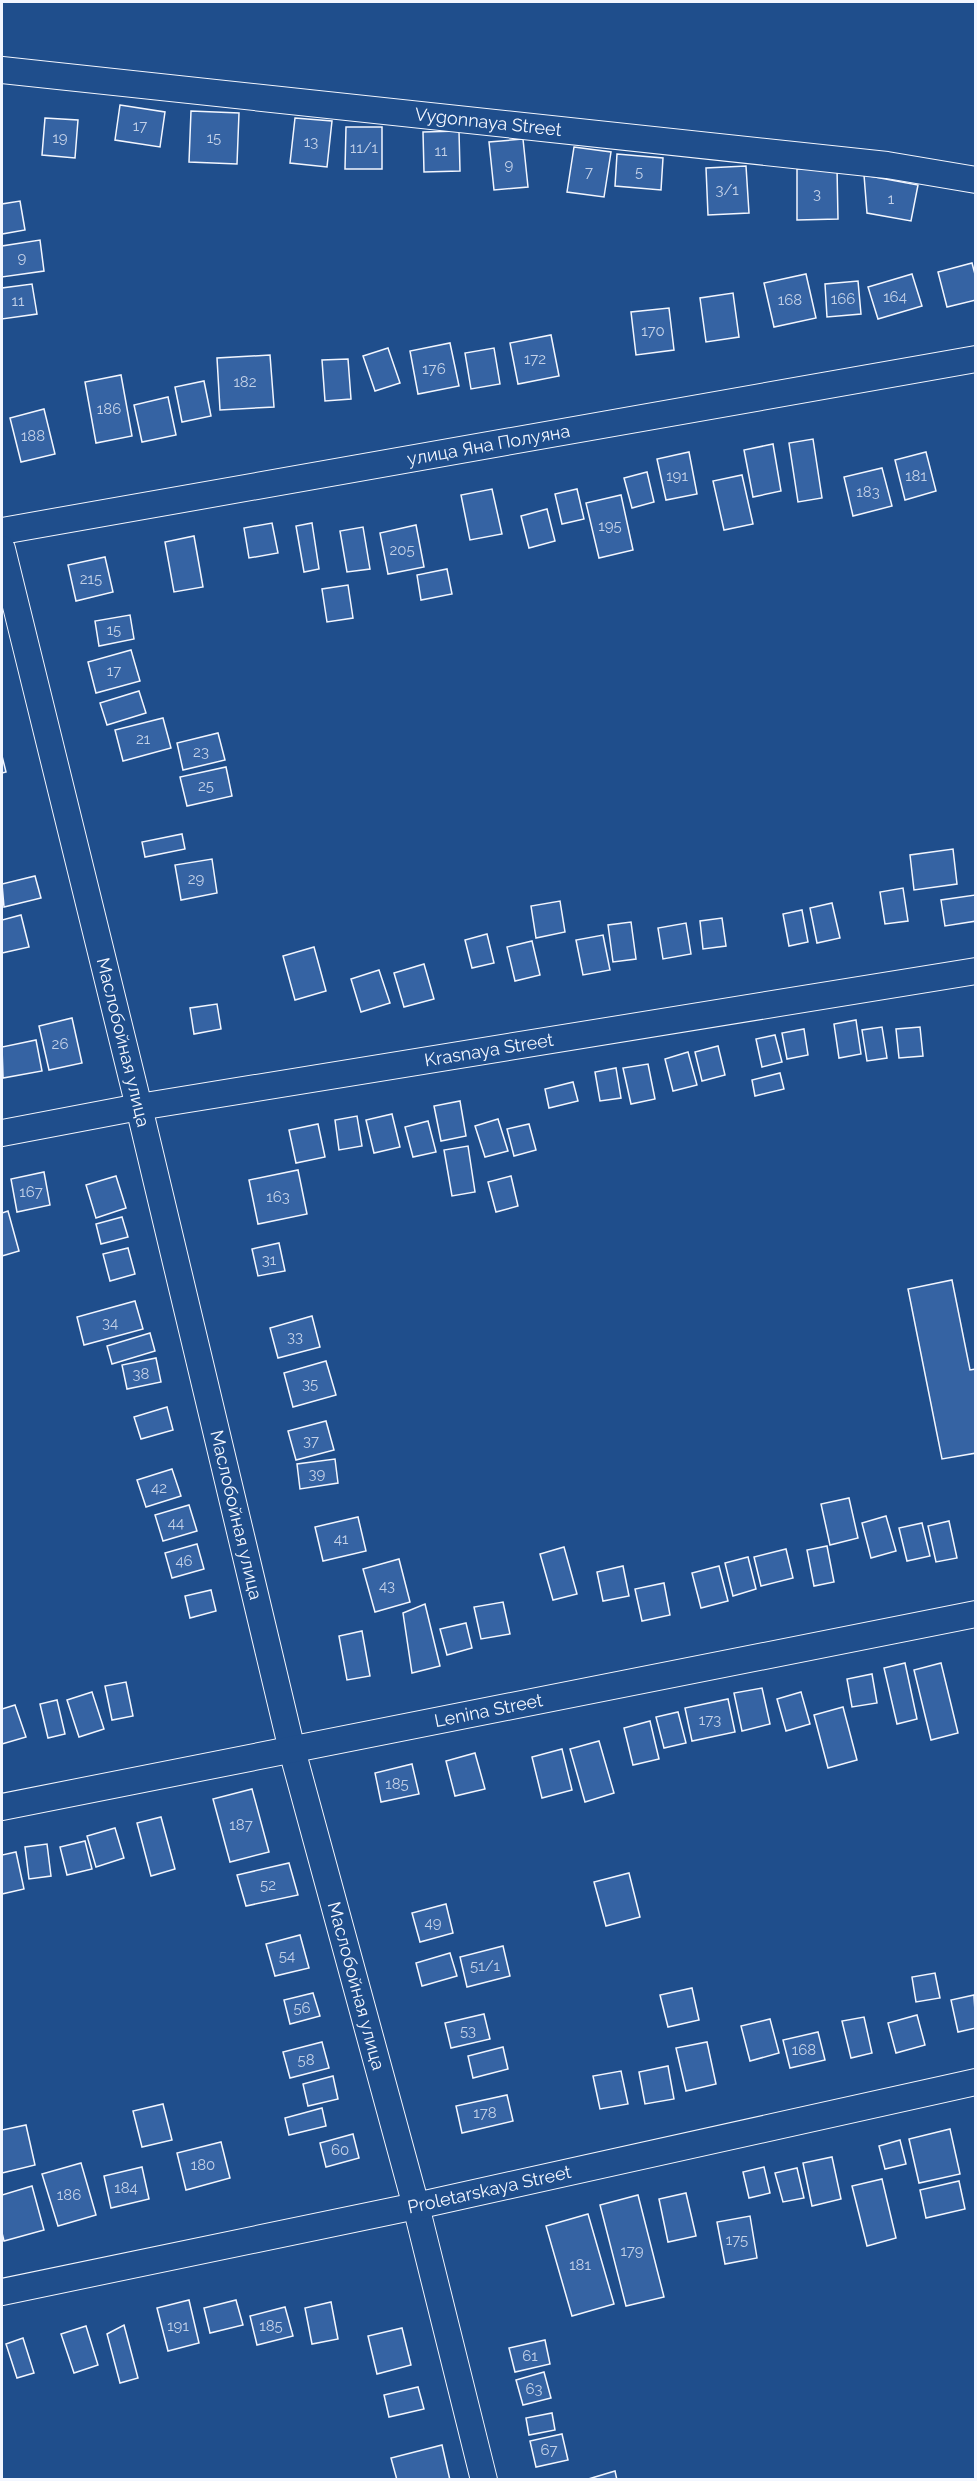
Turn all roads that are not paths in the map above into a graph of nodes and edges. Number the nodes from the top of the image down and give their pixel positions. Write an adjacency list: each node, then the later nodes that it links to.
1 (2, 70): 2 (street, Vygonnaya Street)
2 (975, 180)
3 (975, 359): 4 (street, улица Яна Полуяна)
4 (2, 531)
5 (2, 549): 7 (street, Маслобойная улица)
6 (975, 972): 7 (street, Krasnaya Street)
7 (139, 1107): 8 (street, Krasnaya Street); 10 (street, Маслобойная улица)
8 (2, 1133)
9 (975, 1614): 10 (street, Lenina Street)
10 (292, 1750): 11 (street, Lenina Street); 13 (street, Маслобойная улица)
11 (2, 1808)
12 (975, 2082): 13 (street, Proletarskaya Street)
13 (416, 2206): 14 (street, Proletarskaya Street); 15 (street, Маслобойная улица)
14 (2, 2292)
15 (484, 2480)

